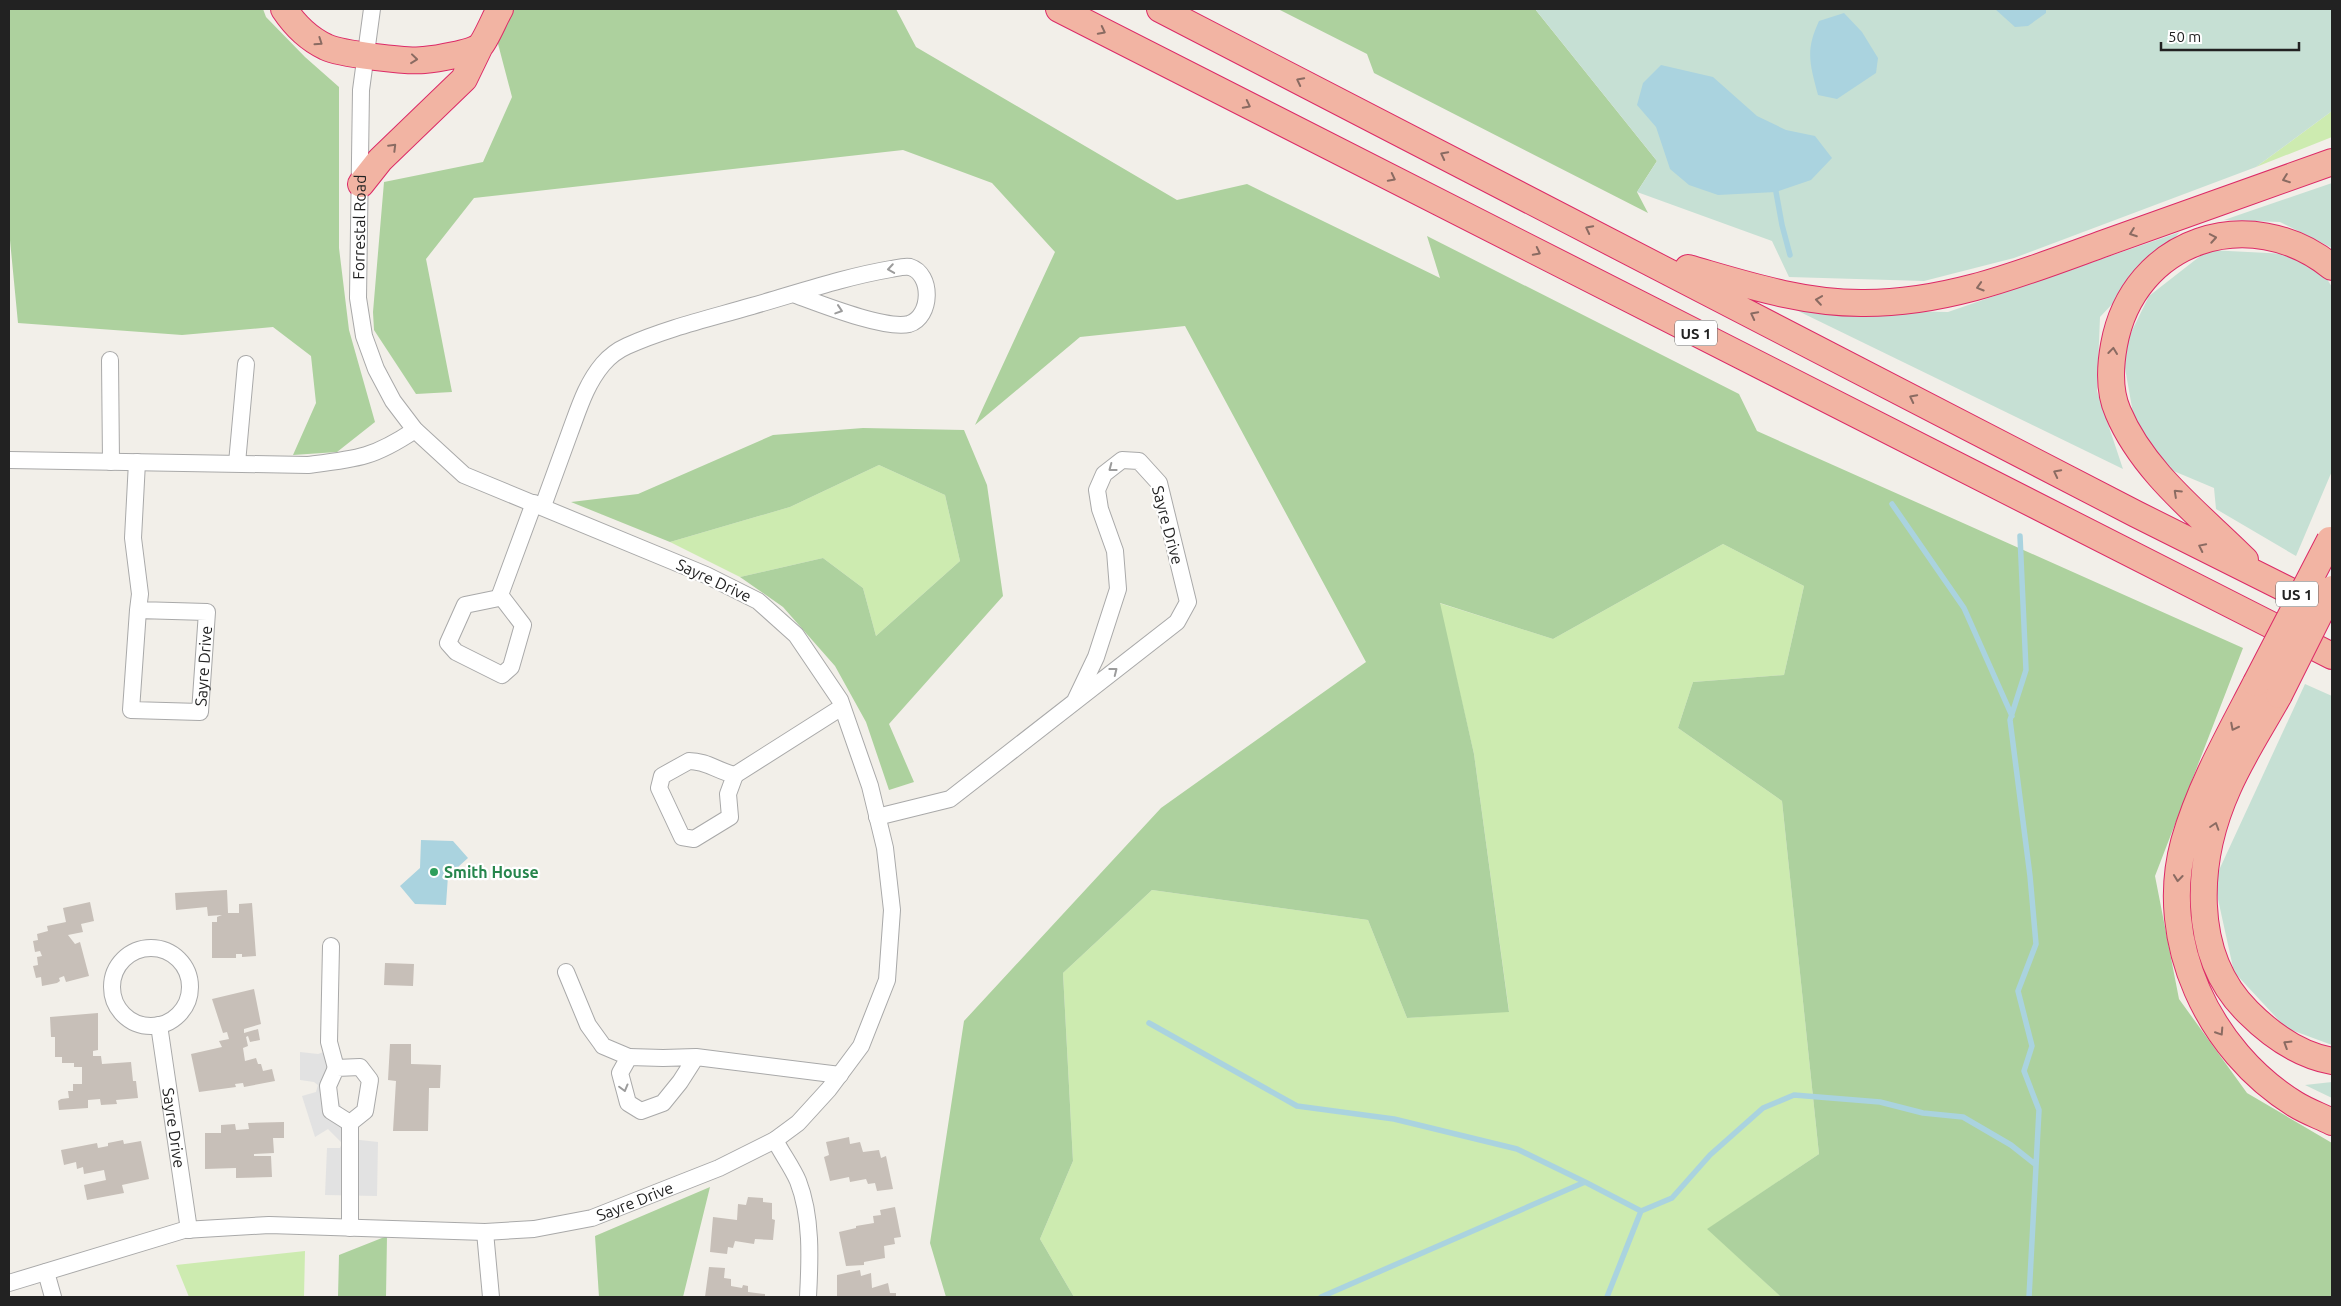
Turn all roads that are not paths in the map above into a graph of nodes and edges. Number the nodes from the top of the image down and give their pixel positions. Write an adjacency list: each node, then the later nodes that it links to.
1 (284, 9): 7 (highway, one-way to 7)
2 (372, 9): 7 (street, Forrestal Road)
3 (500, 9): 6 (highway)
4 (1059, 9): 27 (highway, US 1, one-way to 27)
5 (1160, 9): 10 (highway, US 1, one-way to 5)
6 (480, 46): 7 (highway, one-way to 6); 9 (highway, one-way to 6)
7 (366, 54): 9 (street, Forrestal Road)
8 (2332, 162): 10 (highway, one-way to 10)
9 (361, 184): 15 (street, Forrestal Road)
10 (1632, 252): 22 (highway, US 1, one-way to 10)
11 (2332, 268): 22 (highway, one-way to 11)
12 (793, 294): 12 (street, one-way to 12); 20 (street)
13 (110, 360): 17 (street)
14 (246, 364): 19 (street)
15 (415, 430): 19 (street); 20 (street, Sayre Drive)
16 (9, 460): 17 (street)
17 (112, 462): 18 (street)
18 (137, 462): 19 (street); 25 (street, Sayre Drive)
19 (237, 464)
20 (538, 505): 24 (street); 29 (street, Sayre Drive)
21 (2331, 538): 40 (highway, one-way to 40, bridge)
22 (2262, 576): 26 (highway, US 1)
23 (2332, 589): 37 (highway, one-way to 23, bridge)
24 (500, 596): 24 (street)
25 (138, 610): 25 (street, Sayre Drive)
26 (2332, 613)
27 (2332, 656)
28 (1075, 701): 28 (street, Sayre Drive, one-way to 28); 31 (street, Sayre Drive)
29 (842, 707): 30 (street); 31 (street, Sayre Drive)
30 (735, 775): 30 (street)
31 (877, 817): 39 (street, Sayre Drive)
32 (331, 946): 38 (street)
33 (566, 972): 35 (street)
34 (159, 1025): 34 (street); 44 (street, Sayre Drive)
35 (629, 1057): 36 (street); 36 (street, one-way to 36)
36 (696, 1057): 39 (street)
37 (2332, 1061)
38 (336, 1068): 41 (street); 41 (street)
39 (840, 1075): 42 (street, Sayre Drive)
40 (2332, 1122)
41 (350, 1123): 43 (street)
42 (775, 1140): 45 (street, Sayre Drive); 50 (street)
43 (350, 1228): 44 (street, Sayre Drive); 45 (street, Sayre Drive)
44 (190, 1230): 46 (street, Sayre Drive)
45 (485, 1232): 49 (street)
46 (46, 1272): 47 (street, Sayre Drive); 48 (street)
47 (9, 1283)
48 (54, 1297)
49 (491, 1297)
50 (808, 1297)

